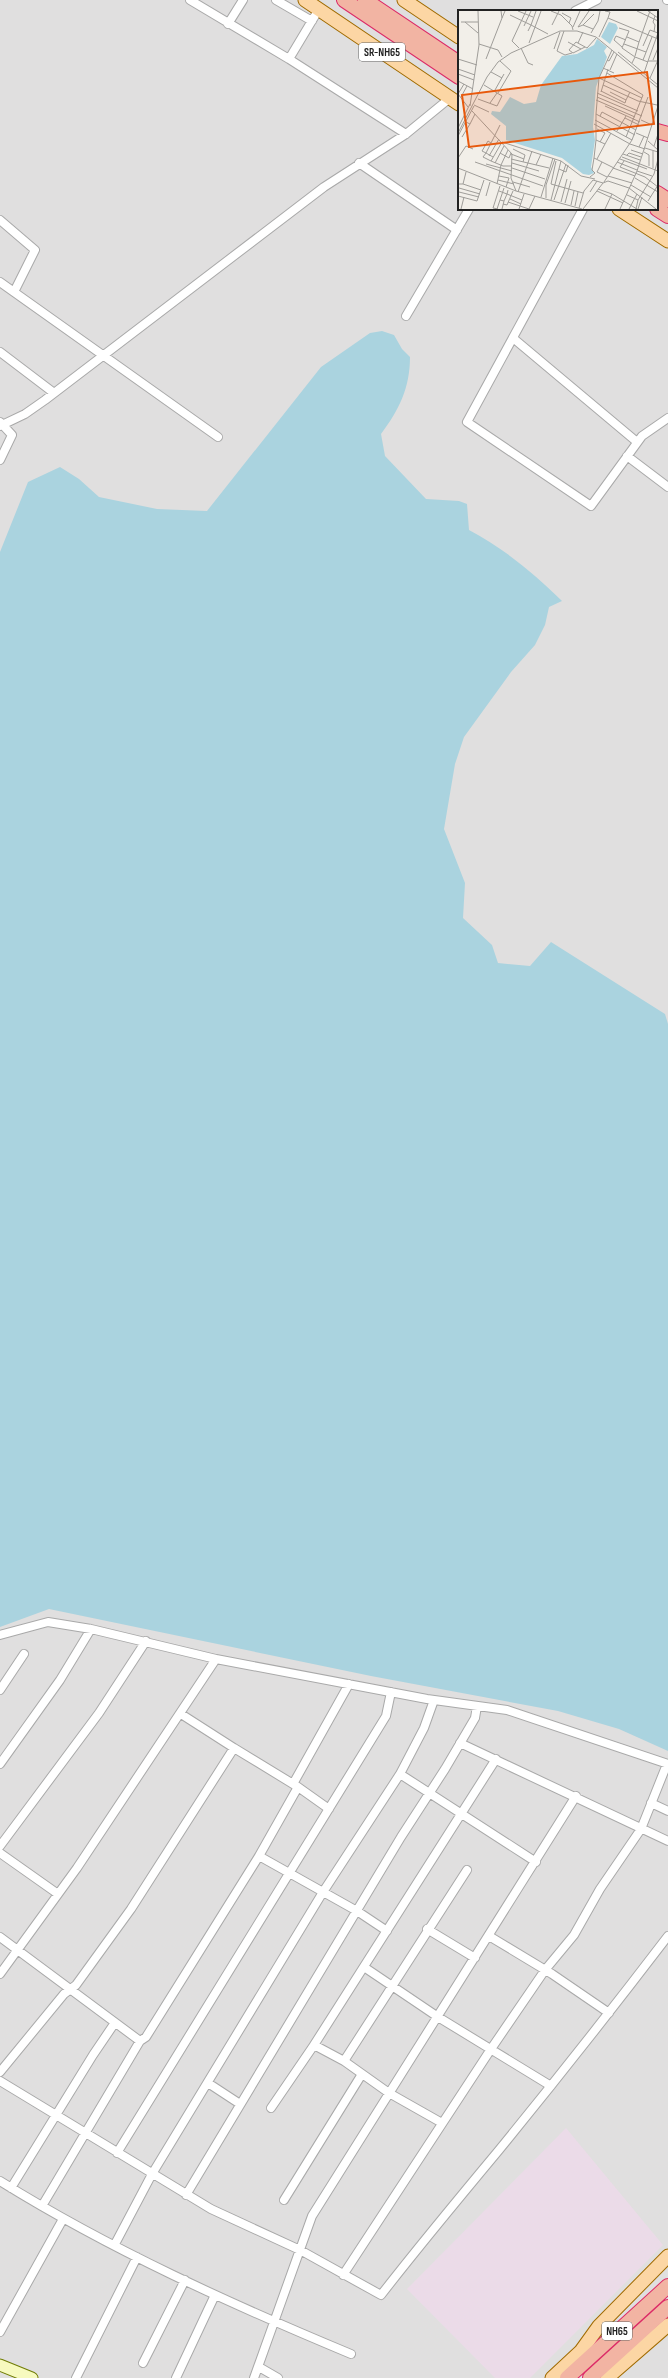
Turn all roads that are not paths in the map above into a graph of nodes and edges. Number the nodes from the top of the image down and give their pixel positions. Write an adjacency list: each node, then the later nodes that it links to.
1 (190, 0): 12 (street)
2 (243, 0): 12 (street)
3 (276, 0): 11 (street)
4 (305, 0): 9 (main road, SR-NH65)
5 (344, 0): 16 (highway)
6 (365, 0): 15 (highway)
7 (404, 0): 13 (main road)
8 (597, 0): 10 (street)
9 (319, 9): 11 (street); 17 (main road, SR-NH65)
10 (577, 10)
11 (312, 21): 14 (street)
12 (228, 24): 14 (street)
13 (458, 36)
14 (289, 59): 19 (street)
15 (458, 62)
16 (458, 76)
17 (454, 101): 19 (street)
18 (658, 132): 20 (highway)
19 (406, 134): 21 (street)
20 (668, 134)
21 (358, 163): 30 (street); 37 (street)
22 (658, 194): 23 (highway)
23 (668, 200)
24 (468, 210): 30 (street)
25 (582, 210): 35 (street)
26 (622, 210): 31 (main road)
27 (658, 210): 28 (highway)
28 (668, 216)
29 (0, 220): 33 (street)
30 (457, 230): 34 (street)
31 (668, 241)
32 (0, 282): 33 (street)
33 (14, 292): 37 (street)
34 (406, 316)
35 (513, 338): 42 (street); 43 (street)
36 (0, 352): 38 (street)
37 (104, 355): 38 (street); 41 (street)
38 (54, 393): 40 (street)
39 (668, 418): 42 (street)
40 (1, 425): 44 (street)
41 (218, 437)
42 (637, 442): 43 (street)
43 (627, 456): 45 (street)
44 (0, 460)
45 (668, 487)
46 (91, 1629): 47 (street); 48 (street); 60 (street)
47 (0, 1635)
48 (146, 1641): 50 (street); 72 (street)
49 (24, 1654): 52 (street)
50 (216, 1659): 51 (street); 56 (street)
51 (349, 1684): 53 (street); 63 (street)
52 (0, 1690)
53 (391, 1692): 54 (street); 67 (street)
54 (434, 1700): 55 (street); 62 (street)
55 (477, 1706): 57 (street); 61 (street)
56 (181, 1714): 58 (street); 79 (street)
57 (460, 1743): 59 (street); 64 (street)
58 (234, 1748): 63 (street); 92 (street)
59 (496, 1760): 65 (street); 69 (street)
60 (0, 1764)
61 (668, 1764): 66 (street)
62 (400, 1774): 64 (street); 78 (street)
63 (296, 1786): 67 (street); 74 (street)
64 (430, 1794): 69 (street); 80 (street)
65 (576, 1796): 70 (street); 75 (street)
66 (651, 1803): 68 (street); 70 (street)
67 (329, 1809): 77 (street)
68 (668, 1811)
69 (463, 1814): 75 (street); 82 (street)
70 (641, 1829): 71 (street); 89 (street)
71 (668, 1841)
72 (0, 1846)
73 (0, 1853): 79 (street)
74 (259, 1856): 77 (street); 96 (street)
75 (536, 1862): 83 (street)
76 (467, 1870): 81 (street)
77 (289, 1874): 78 (street); 111 (street)
78 (323, 1892): 80 (street); 103 (street)
79 (58, 1894): 86 (street)
80 (357, 1911): 82 (street); 106 (street)
81 (427, 1929): 87 (street); 91 (street)
82 (387, 1931): 88 (street)
83 (489, 1936): 87 (street); 89 (street)
84 (668, 1936): 93 (street)
85 (0, 1937): 86 (street)
86 (17, 1951): 90 (street); 92 (street)
87 (475, 1958): 94 (street)
88 (364, 1967): 91 (street); 97 (street)
89 (545, 1970): 93 (street); 98 (street)
90 (0, 1974)
91 (390, 1987): 94 (street); 99 (street)
92 (70, 1990): 95 (street); 100 (street)
93 (609, 2013): 104 (street)
94 (438, 2017): 98 (street); 105 (street)
95 (114, 2024): 96 (street); 108 (street)
96 (140, 2041): 110 (street)
97 (314, 2045): 99 (street); 107 (street)
98 (491, 2049): 104 (street); 109 (street)
99 (344, 2061): 101 (street)
100 (0, 2072)
101 (362, 2074): 105 (street); 116 (street)
102 (0, 2081): 108 (street)
103 (208, 2083): 106 (street); 112 (street)
104 (551, 2086): 123 (street)
105 (389, 2093): 109 (street); 120 (street)
106 (240, 2104): 115 (street)
107 (271, 2108)
108 (56, 2116): 110 (street); 114 (street)
109 (442, 2123): 123 (street)
110 (84, 2133): 111 (street); 117 (street)
111 (117, 2153): 112 (street)
112 (152, 2174): 115 (street); 119 (street)
113 (0, 2181): 114 (street)
114 (11, 2188): 117 (street)
115 (186, 2195): 120 (street)
116 (284, 2200)
117 (42, 2206): 118 (street)
118 (63, 2219): 119 (street); 130 (street)
119 (115, 2244): 122 (street)
120 (300, 2250): 123 (street); 128 (street)
121 (668, 2256): 140 (main road)
122 (137, 2257): 124 (street); 136 (street)
123 (343, 2274)
124 (185, 2280): 126 (street); 132 (street)
125 (668, 2286): 141 (highway, NH65)
126 (215, 2296): 128 (street); 137 (street)
127 (668, 2307): 142 (highway, NH65)
128 (275, 2322): 131 (street); 134 (street)
129 (666, 2331): 143 (main road)
130 (0, 2332)
131 (351, 2354)
132 (143, 2363)
133 (0, 2364): 135 (main road)
134 (258, 2367): 138 (street); 139 (street)
135 (32, 2378)
136 (76, 2378)
137 (176, 2378)
138 (254, 2378)
139 (278, 2378)
140 (552, 2378)
141 (567, 2378)
142 (590, 2378)
143 (607, 2378)

